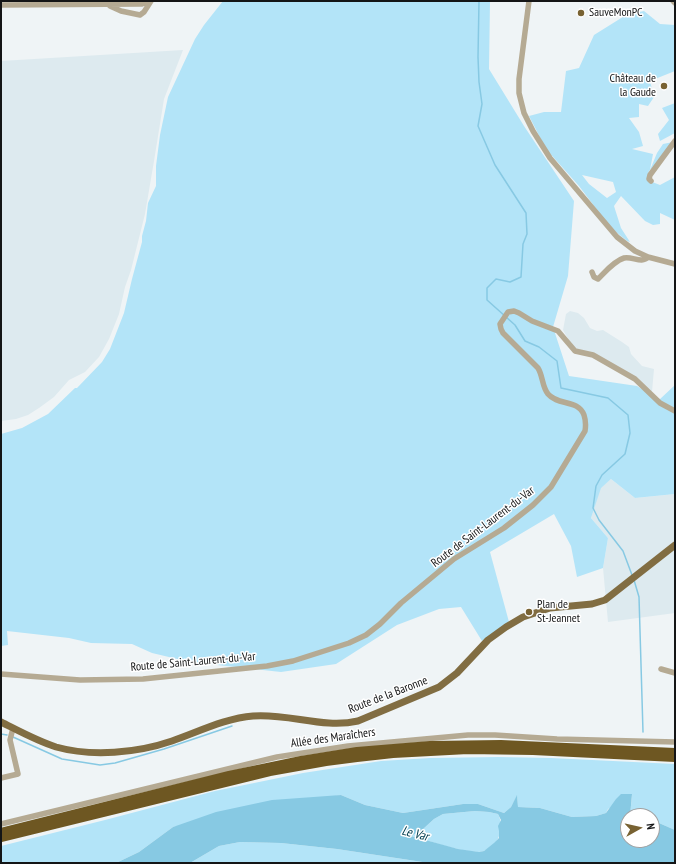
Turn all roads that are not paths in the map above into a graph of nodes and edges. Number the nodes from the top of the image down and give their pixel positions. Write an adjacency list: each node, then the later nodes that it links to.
1 (150, 1): 6 (street); 6 (street)
2 (529, 1): 9 (street)
3 (673, 1): 4 (street)
4 (675, 3)
5 (1, 5): 6 (street)
6 (108, 5)
7 (675, 141): 8 (street)
8 (651, 181)
9 (648, 257): 10 (street); 11 (street)
10 (675, 264)
11 (592, 272)
12 (675, 411): 16 (street, Route de Saint-Laurent-du-Var)
13 (675, 545): 18 (main road, Route de la Baronne)
14 (661, 669): 15 (street)
15 (675, 673)
16 (1, 674)
17 (1, 722): 18 (main road, Route de la Baronne)
18 (13, 728): 22 (street)
19 (675, 742): 23 (street, Allée des Maraîchers)
20 (675, 752): 24 (highway)
21 (675, 758): 25 (highway)
22 (1, 778)
23 (1, 824)
24 (1, 832)
25 (1, 838)

